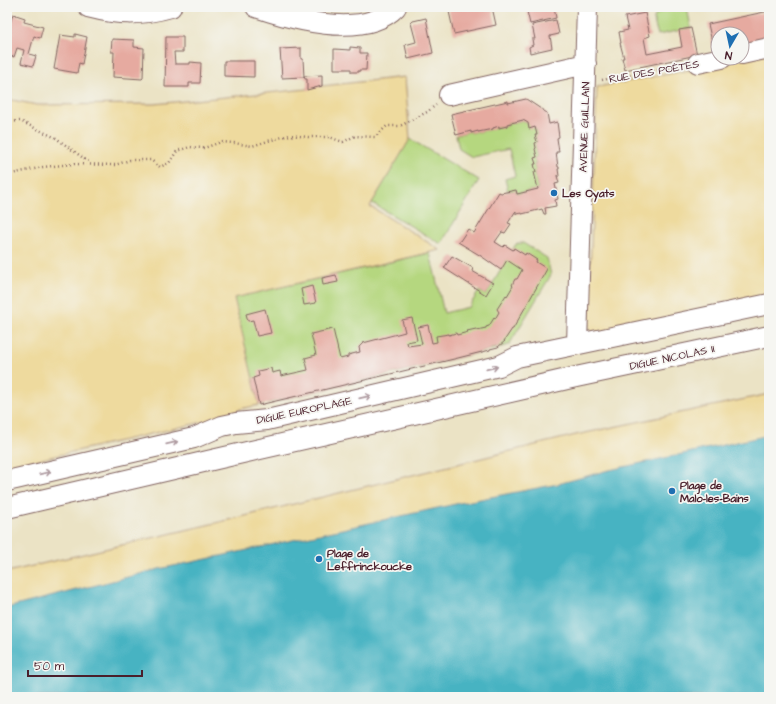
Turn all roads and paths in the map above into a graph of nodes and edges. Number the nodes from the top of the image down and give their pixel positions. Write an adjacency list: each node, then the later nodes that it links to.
1 (88, 7): 2 (street)
2 (171, 7)
3 (256, 7): 4 (street)
4 (396, 7)
5 (587, 7): 10 (street, AVENUE GUILLAIN)
6 (769, 48): 7 (street)
7 (750, 52)
8 (710, 60): 9 (street, RUE DES POÈTES)
9 (698, 63): 10 (path, RUE DES POÈTES)
10 (585, 73): 11 (street); 17 (street, AVENUE GUILLAIN)
11 (449, 95): 13 (path)
12 (7, 122): 13 (path)
13 (92, 164): 14 (path)
14 (7, 175)
15 (769, 304): 17 (street)
16 (769, 336): 19 (street, DIGUE NICOLAS II)
17 (577, 344): 18 (street, DIGUE EUROPLAGE, one-way to 17)
18 (7, 481)
19 (7, 508)

